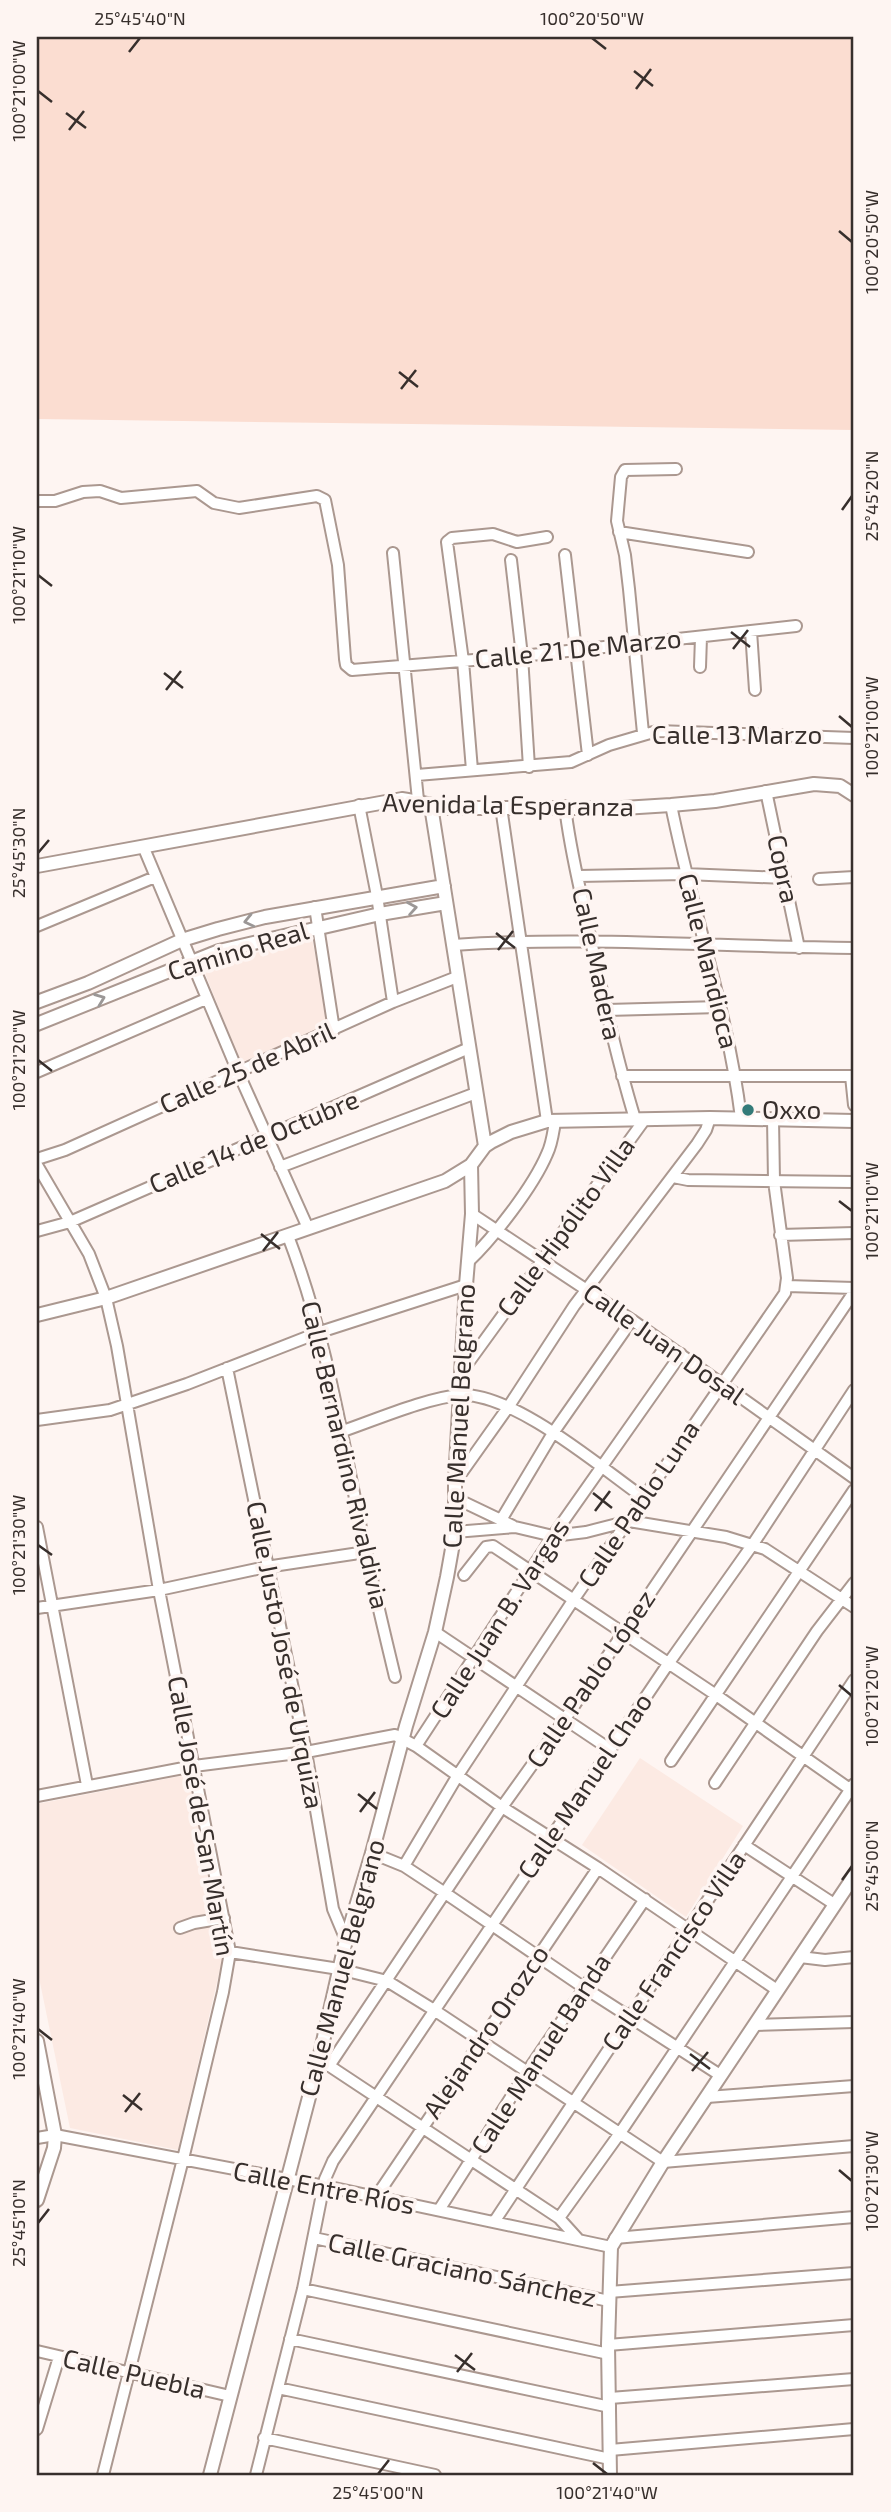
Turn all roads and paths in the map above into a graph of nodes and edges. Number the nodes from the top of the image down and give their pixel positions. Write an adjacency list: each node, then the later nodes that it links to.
1 (676, 469): 3 (street)
2 (37, 501): 16 (street, Calle 21 De Marzo)
3 (619, 532): 5 (street); 12 (street)
4 (547, 537): 15 (street)
5 (748, 552)
6 (393, 553): 16 (street)
7 (565, 555): 13 (street)
8 (511, 561): 14 (street)
9 (796, 626): 10 (street, Calle 21 De Marzo)
10 (751, 631): 11 (street, Calle 21 De Marzo); 18 (street)
11 (701, 637): 12 (street, Calle 21 De Marzo); 17 (street)
12 (633, 643): 13 (street, Calle 21 De Marzo); 19 (street)
13 (574, 650): 14 (street, Calle 21 De Marzo); 21 (street)
14 (522, 656): 15 (street, Calle 21 De Marzo); 22 (street)
15 (463, 661): 16 (street, Calle 21 De Marzo); 23 (street)
16 (404, 666): 24 (street)
17 (700, 667)
18 (755, 690)
19 (643, 733): 20 (street, Calle 13 Marzo); 21 (street, Calle 13 Marzo)
20 (854, 738)
21 (589, 755): 22 (street, Calle 13 Marzo)
22 (529, 767): 23 (street, Calle 13 Marzo)
23 (472, 770): 24 (street, Calle 13 Marzo)
24 (416, 775): 27 (street)
25 (766, 791): 26 (street, Avenida la Esperanza); 29 (street, Avenida la Esperanza); 39 (street, Copra)
26 (854, 795)
27 (418, 800): 28 (street, Avenida la Esperanza); 30 (street, Avenida la Esperanza)
28 (359, 805): 33 (street, Avenida la Esperanza); 42 (street)
29 (671, 805): 32 (street, Avenida la Esperanza); 35 (street, Calle Mandioca)
30 (431, 806): 31 (street, Avenida la Esperanza); 41 (street)
31 (501, 807): 32 (street, Avenida la Esperanza); 50 (street)
32 (565, 807): 36 (street, Calle Madera)
33 (143, 846): 34 (street, Avenida la Esperanza); 37 (street)
34 (37, 866)
35 (685, 874): 36 (street); 39 (street); 51 (street, Calle Mandioca)
36 (578, 876): 49 (street, Calle Madera)
37 (155, 877): 46 (street); 48 (street)
38 (854, 877): 40 (street)
39 (785, 878): 53 (street, Copra)
40 (820, 879)
41 (443, 886): 42 (street, Camino Real); 43 (street)
42 (377, 896): 44 (street, Camino Real); 45 (street)
43 (446, 903): 45 (street, Camino Real, one-way to 43); 52 (street)
44 (316, 908): 47 (street); 48 (street, Camino Real, one-way to 48)
45 (380, 914): 47 (street, Camino Real); 59 (street)
46 (37, 926)
47 (318, 927): 55 (street, Camino Real); 63 (street)
48 (182, 940): 55 (street); 58 (street, Camino Real)
49 (591, 940): 50 (street); 51 (street); 61 (street, Calle Madera)
50 (519, 941): 52 (street); 76 (street)
51 (705, 944): 53 (street); 60 (street, Calle Mandioca)
52 (453, 945): 56 (street)
53 (799, 947): 54 (street)
54 (854, 948)
55 (190, 961): 57 (street); 62 (street, Camino Real, one-way to 55)
56 (457, 977): 59 (street, Calle 25 de Abril); 64 (street)
57 (206, 999): 65 (street); 66 (street)
58 (37, 1002)
59 (393, 1002): 63 (street, Calle 25 de Abril)
60 (720, 1007): 61 (street); 68 (street, Calle Mandioca)
61 (607, 1010): 67 (street, Calle Madera)
62 (37, 1024)
63 (334, 1030): 66 (street, Calle 25 de Abril)
64 (469, 1048): 70 (street); 78 (street, Calle 14 de Octubre)
65 (37, 1072)
66 (237, 1072): 78 (street); 80 (street, Calle 25 de Abril)
67 (622, 1076): 68 (street); 74 (street, Calle Madera)
68 (736, 1076): 69 (street); 73 (street, Calle Mandioca)
69 (853, 1076): 71 (street)
70 (476, 1093): 79 (street); 83 (street)
71 (854, 1105)
72 (710, 1118): 73 (street); 74 (street); 84 (street)
73 (741, 1118): 75 (street)
74 (640, 1119): 76 (street); 95 (street, Calle Hipólito Villa)
75 (774, 1119): 77 (street); 85 (street)
76 (551, 1121): 79 (street); 91 (street)
77 (854, 1121)
78 (266, 1135): 83 (street); 88 (street, Calle 14 de Octubre)
79 (485, 1146): 82 (street)
80 (37, 1159)
81 (37, 1164): 88 (street, Calle José de San Martín)
82 (471, 1166): 87 (street, Calle Manuel Belgrano); 89 (street)
83 (280, 1167): 89 (street)
84 (673, 1177): 85 (street); 99 (street)
85 (774, 1181): 86 (street); 93 (street)
86 (854, 1182)
87 (472, 1214): 91 (street, Calle Juan Dosal); 96 (street, Calle Manuel Belgrano)
88 (70, 1222): 90 (street, Calle 14 de Octubre); 101 (street, Calle José de San Martín)
89 (308, 1228): 94 (street)
90 (37, 1231)
91 (495, 1231): 95 (street, Calle Juan Dosal); 96 (street)
92 (854, 1233): 93 (street)
93 (780, 1235): 98 (street)
94 (288, 1236): 101 (street); 104 (street, Calle Bernardino Rivaldivia)
95 (541, 1261): 99 (street, Calle Juan Dosal); 107 (street, Calle Hipólito Villa)
96 (468, 1262): 97 (street, Calle Manuel Belgrano)
97 (466, 1285): 104 (street); 107 (street, Calle Manuel Belgrano)
98 (787, 1286): 100 (street); 108 (street, Calle Pablo Luna)
99 (587, 1290): 103 (street, Calle Juan Dosal); 112 (street)
100 (854, 1290): 113 (street, Calle Pablo López)
101 (106, 1298): 102 (street); 111 (street, Calle José de San Martín)
102 (37, 1315)
103 (632, 1320): 105 (street, Calle Juan Dosal); 116 (street)
104 (320, 1332): 106 (street); 115 (street, Calle Bernardino Rivaldivia)
105 (681, 1354): 108 (street, Calle Juan Dosal); 118 (street, Calle Juan B. Vargas)
106 (227, 1368): 111 (street); 133 (street, Calle Justo José de Urquiza)
107 (463, 1370): 110 (street, Calle Manuel Belgrano)
108 (721, 1383): 113 (street, Calle Juan Dosal); 123 (street, Calle Pablo Luna)
109 (854, 1390): 117 (street, Calle Manuel Chao)
110 (461, 1395): 112 (street); 115 (street); 120 (street, Calle Manuel Belgrano)
111 (127, 1405): 114 (street); 138 (street, Calle José de San Martín)
112 (509, 1406): 116 (street); 120 (street)
113 (770, 1418): 117 (street, Calle Juan Dosal); 128 (street, Calle Pablo López)
114 (37, 1420)
115 (343, 1431): 132 (street, Calle Bernardino Rivaldivia)
116 (553, 1433): 118 (street); 124 (street)
117 (814, 1448): 119 (street, Calle Juan Dosal); 131 (street, Calle Manuel Chao)
118 (601, 1468): 123 (street); 130 (street, Calle Juan B. Vargas)
119 (854, 1478)
120 (455, 1482): 122 (street, Calle Manuel Belgrano)
121 (854, 1490): 135 (street)
122 (455, 1498): 124 (street); 129 (street, Calle Manuel Belgrano)
123 (644, 1498): 125 (street, Calle Pablo Luna)
124 (501, 1520): 127 (street)
125 (629, 1521): 128 (street); 130 (street); 139 (street, Calle Pablo Luna)
126 (37, 1527): 141 (street)
127 (515, 1527): 129 (street); 130 (street)
128 (693, 1531): 131 (street); 145 (street, Calle Pablo López)
129 (455, 1532): 144 (street, Calle Manuel Belgrano)
130 (553, 1536): 134 (street, Calle Juan B. Vargas)
131 (753, 1544): 135 (street); 147 (street, Calle Manuel Chao)
132 (366, 1552): 133 (street); 148 (street, Calle Bernardino Rivaldivia)
133 (266, 1567): 138 (street); 157 (street, Calle Justo José de Urquiza)
134 (532, 1569): 136 (street); 139 (street); 146 (street, Calle Juan B. Vargas)
135 (799, 1572): 140 (street); 151 (street)
136 (464, 1575)
137 (854, 1583): 140 (street)
138 (159, 1590): 141 (street); 160 (street, Calle José de San Martín)
139 (574, 1599): 145 (street); 150 (street, Calle Pablo Luna)
140 (842, 1599): 142 (street); 153 (street)
141 (52, 1605): 143 (street); 163 (street)
142 (854, 1607)
143 (37, 1608)
144 (435, 1632): 146 (street); 154 (street, Calle Manuel Belgrano)
145 (622, 1633): 147 (street); 152 (street, Calle Pablo López)
146 (473, 1656): 150 (street); 155 (street, Calle Juan B. Vargas)
147 (668, 1664): 151 (street); 156 (street, Calle Manuel Chao)
148 (395, 1677)
149 (854, 1679): 158 (street, Calle Francisco Villa)
150 (517, 1686): 152 (street); 161 (street, Calle Pablo Luna)
151 (716, 1695): 153 (street); 159 (street)
152 (565, 1719): 156 (street); 166 (street, Calle Pablo López)
153 (756, 1723): 158 (street); 162 (street)
154 (402, 1738): 155 (street); 157 (street); 169 (street, Calle Manuel Belgrano)
155 (416, 1746): 161 (street)
156 (611, 1750): 167 (street, Calle Manuel Chao)
157 (306, 1752): 160 (street); 182 (street, Calle Justo José de Urquiza)
158 (802, 1757): 164 (street); 168 (street, Calle Francisco Villa)
159 (671, 1760)
160 (194, 1766): 163 (street); 178 (street, Calle José de San Martín)
161 (458, 1775): 166 (street); 170 (street, Calle Pablo Luna)
162 (715, 1783)
163 (88, 1785): 165 (street)
164 (853, 1788): 172 (street)
165 (37, 1796)
166 (502, 1807): 167 (street); 174 (street, Calle Pablo López)
167 (551, 1836): 171 (street); 179 (street, Calle Manuel Chao)
168 (744, 1845): 172 (street); 181 (street, Calle Francisco Villa)
169 (372, 1853): 170 (street); 182 (street, Calle Manuel Belgrano)
170 (404, 1866): 174 (street)
171 (598, 1868): 176 (street); 184 (street, Alejandro Orozco)
172 (792, 1876): 177 (street); 187 (street)
173 (854, 1876): 175 (street)
174 (445, 1892): 179 (street); 189 (street, Calle Pablo López)
175 (849, 1892): 177 (street)
176 (645, 1899): 181 (street); 190 (street, Calle Manuel Banda)
177 (834, 1904): 185 (street)
178 (224, 1918): 180 (street); 183 (street, Calle José de San Martín)
179 (492, 1924): 184 (street); 192 (street, Calle Manuel Chao)
180 (180, 1928)
181 (688, 1931): 187 (street); 193 (street, Calle Francisco Villa)
182 (346, 1940): 188 (street, Calle Manuel Belgrano)
183 (230, 1952): 188 (street); 211 (street, Calle José de San Martín)
184 (539, 1956): 190 (street); 197 (street, Alejandro Orozco)
185 (800, 1957): 186 (street); 191 (street)
186 (854, 1957)
187 (735, 1962): 191 (street); 198 (street)
188 (339, 1969): 189 (street); 199 (street, Calle Manuel Belgrano)
189 (387, 1981): 192 (street); 199 (street, Calle Pablo López)
190 (583, 1987): 193 (street); 200 (street, Calle Manuel Banda)
191 (777, 1990): 195 (street)
192 (434, 2010): 197 (street); 204 (street, Calle Manuel Chao)
193 (631, 2018): 198 (street); 205 (street, Calle Francisco Villa)
194 (854, 2022): 195 (street)
195 (754, 2025): 201 (street)
196 (37, 2041): 208 (street)
197 (479, 2042): 200 (street); 206 (street, Alejandro Orozco)
198 (677, 2048): 201 (street); 207 (street)
199 (324, 2063): 204 (street); 214 (street, Calle Manuel Belgrano)
200 (527, 2072): 205 (street); 212 (street, Calle Manuel Banda)
201 (720, 2075): 203 (street)
202 (854, 2086): 203 (street)
203 (707, 2097): 213 (street)
204 (376, 2098): 206 (street); 215 (street, Calle Manuel Chao)
205 (573, 2102): 207 (street); 216 (street, Calle Francisco Villa)
206 (421, 2128): 212 (street); 217 (street, Alejandro Orozco)
207 (620, 2133): 213 (street); 221 (street)
208 (55, 2134): 209 (street, Calle Entre Ríos); 211 (street, Calle Entre Ríos); 218 (street)
209 (37, 2138)
210 (854, 2147): 213 (street)
211 (183, 2160): 214 (street, Calle Entre Ríos); 234 (street, Calle José de San Martín)
212 (470, 2160): 216 (street); 219 (street, Calle Manuel Banda)
213 (663, 2162): 225 (street)
214 (286, 2180): 215 (street, Calle Entre Ríos); 237 (street, Calle Manuel Belgrano)
215 (324, 2186): 217 (street, Calle Entre Ríos); 223 (street, Calle Manuel Chao)
216 (515, 2190): 221 (street); 222 (street, Calle Francisco Villa)
217 (376, 2197): 219 (street, Calle Entre Ríos)
218 (37, 2200)
219 (439, 2210): 222 (street, Calle Entre Ríos)
220 (854, 2217): 225 (street, Calle Entre Ríos)
221 (559, 2218): 224 (street)
222 (494, 2222): 224 (street, Calle Entre Ríos)
223 (314, 2238): 227 (street, Calle Manuel Chao); 228 (street, Calle Graciano Sánchez)
224 (578, 2239): 225 (street, Calle Entre Ríos)
225 (613, 2243): 228 (street)
226 (854, 2273): 228 (street, Calle Graciano Sánchez)
227 (303, 2289): 230 (street, Calle Manuel Chao); 231 (street)
228 (609, 2296): 231 (street)
229 (854, 2325): 231 (street)
230 (290, 2339): 236 (street, Calle Manuel Chao); 238 (street)
231 (609, 2349): 238 (street)
232 (37, 2351): 233 (street, Calle Puebla)
233 (59, 2357): 234 (street, Calle Puebla); 240 (street)
234 (130, 2373): 237 (street, Calle Puebla); 243 (street, Calle José de San Martín)
235 (854, 2379): 238 (street)
236 (278, 2388): 241 (street, Calle Manuel Chao); 242 (street)
237 (230, 2396): 244 (street, Calle Manuel Belgrano)
238 (610, 2402): 242 (street)
239 (854, 2429): 242 (street)
240 (37, 2430)
241 (264, 2438): 245 (street, Calle Manuel Chao); 246 (street)
242 (610, 2455): 247 (street)
243 (103, 2475)
244 (210, 2475)
245 (256, 2475)
246 (435, 2475)
247 (610, 2475)

